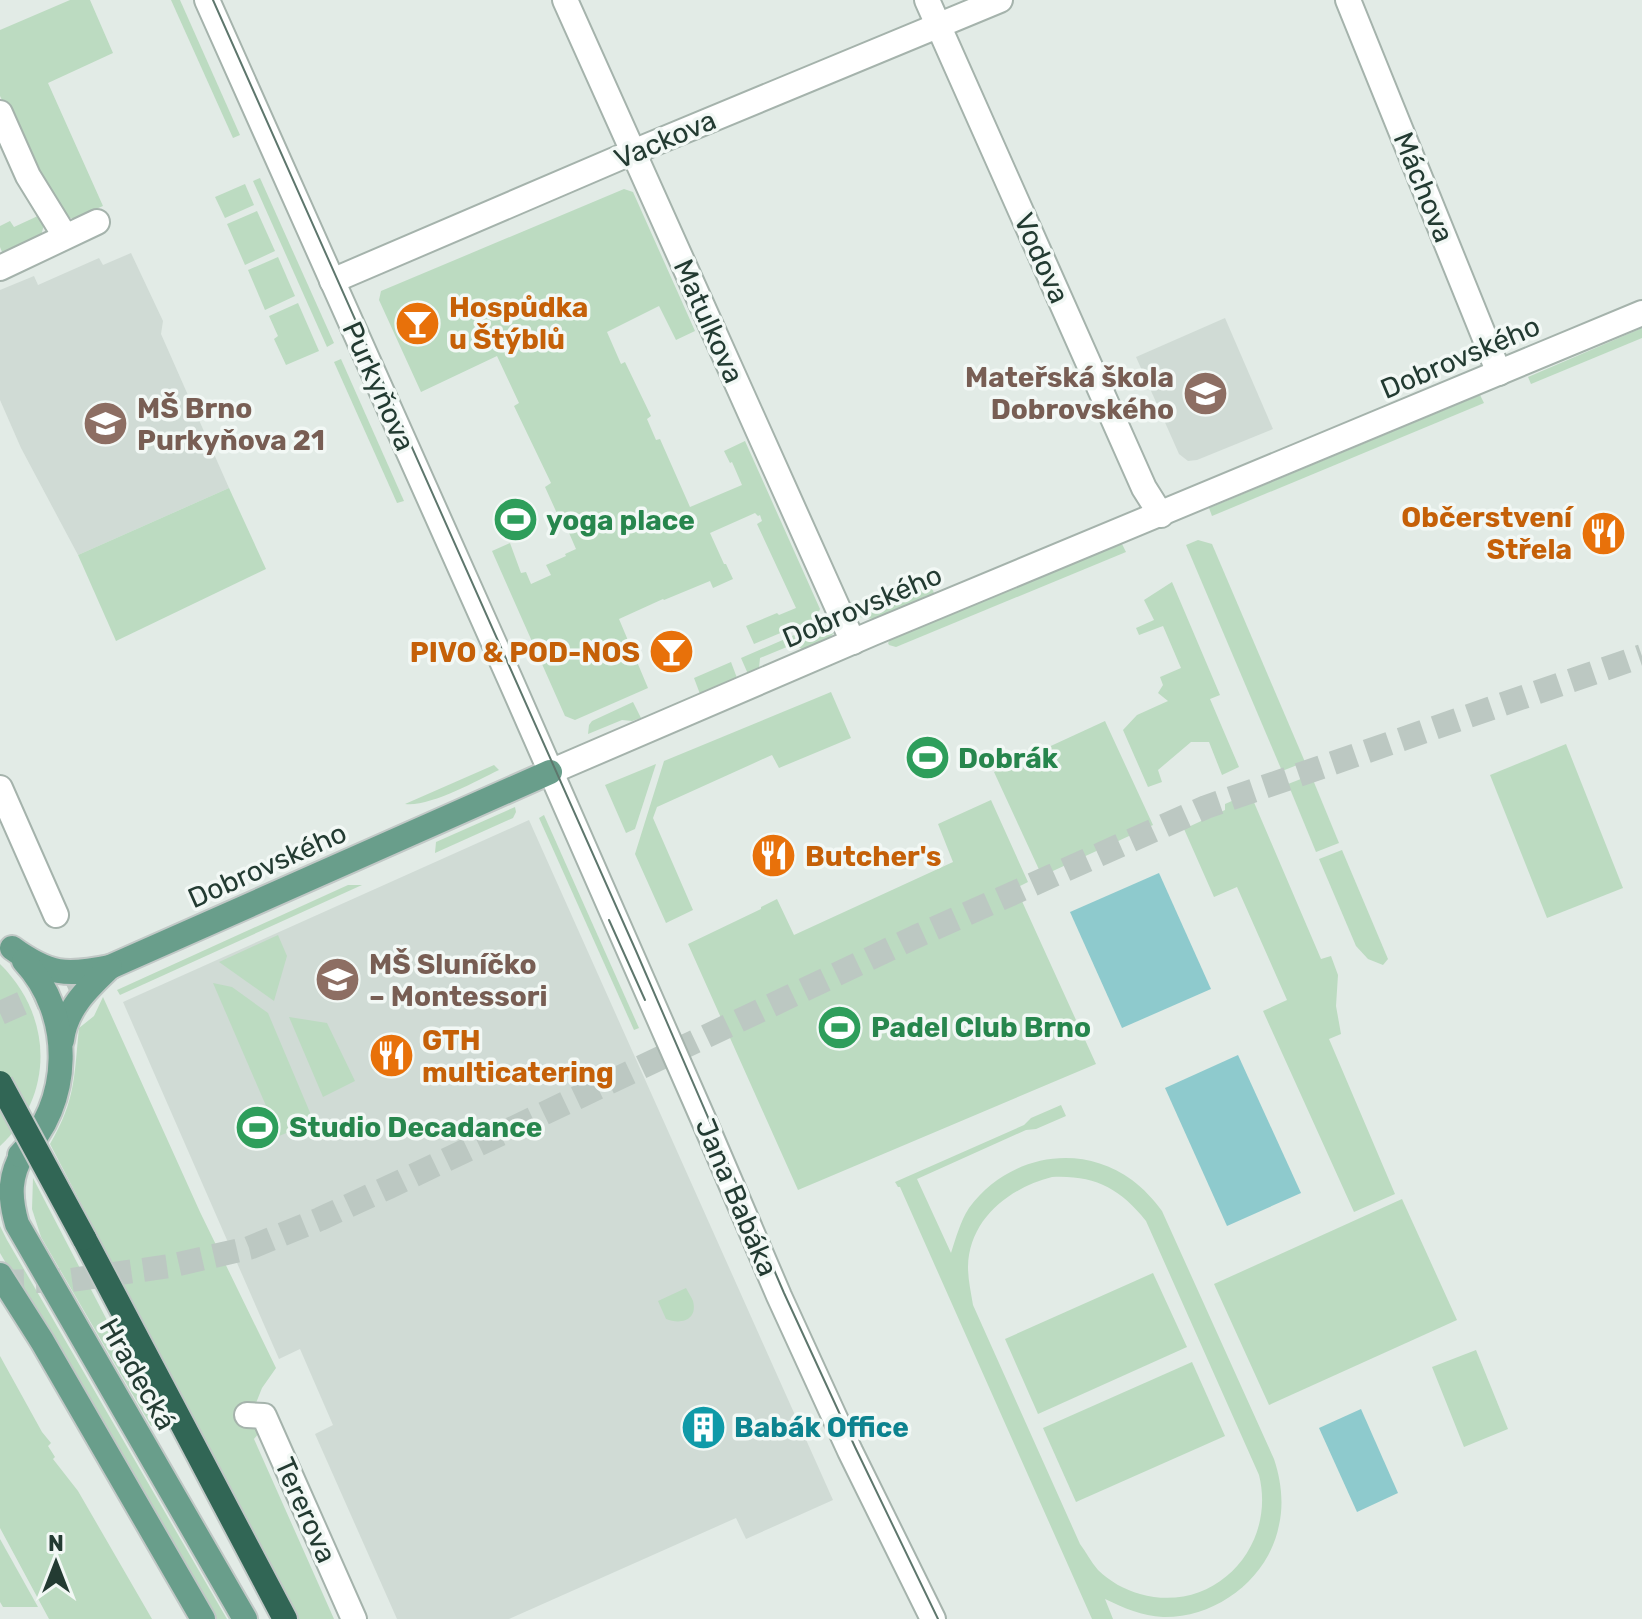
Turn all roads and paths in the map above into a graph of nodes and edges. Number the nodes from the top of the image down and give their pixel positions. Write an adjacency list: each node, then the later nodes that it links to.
1 (207, 0): 12 (street, Purkyňova)
2 (565, 0): 8 (street, Matulkova)
3 (927, 0): 6 (street, Vodova)
4 (1000, 0): 6 (street, Vackova)
5 (1348, 0): 14 (street, Máchova)
6 (939, 26): 8 (street, Vackova); 15 (street, Vodova)
7 (0, 113): 10 (street)
8 (633, 152): 12 (street, Vackova); 16 (street, Matulkova)
9 (97, 222): 10 (street)
10 (65, 236): 11 (street)
11 (0, 268)
12 (332, 281): 17 (street, Purkyňova)
13 (1642, 313): 14 (street, Dobrovského)
14 (1499, 373): 15 (street, Dobrovského)
15 (1161, 515): 16 (street, Dobrovského)
16 (853, 642): 17 (street, Dobrovského)
17 (550, 772): 21 (main road, Dobrovského); 32 (street, Jana Babáka)
18 (0, 788): 19 (street)
19 (56, 915)
20 (6, 944): 21 (main road, Dobrovského); 22 (main road)
21 (110, 967): 22 (main road, Dobrovského)
22 (61, 1051): 24 (main road)
23 (0, 1083): 30 (highway, bridge)
24 (24, 1151): 25 (main road); 29 (main road, Hradecká)
25 (0, 1172)
26 (0, 1275): 28 (main road)
27 (247, 1415): 31 (street, Tererova)
28 (203, 1619)
29 (245, 1619)
30 (285, 1619)
31 (354, 1619)
32 (933, 1619)

